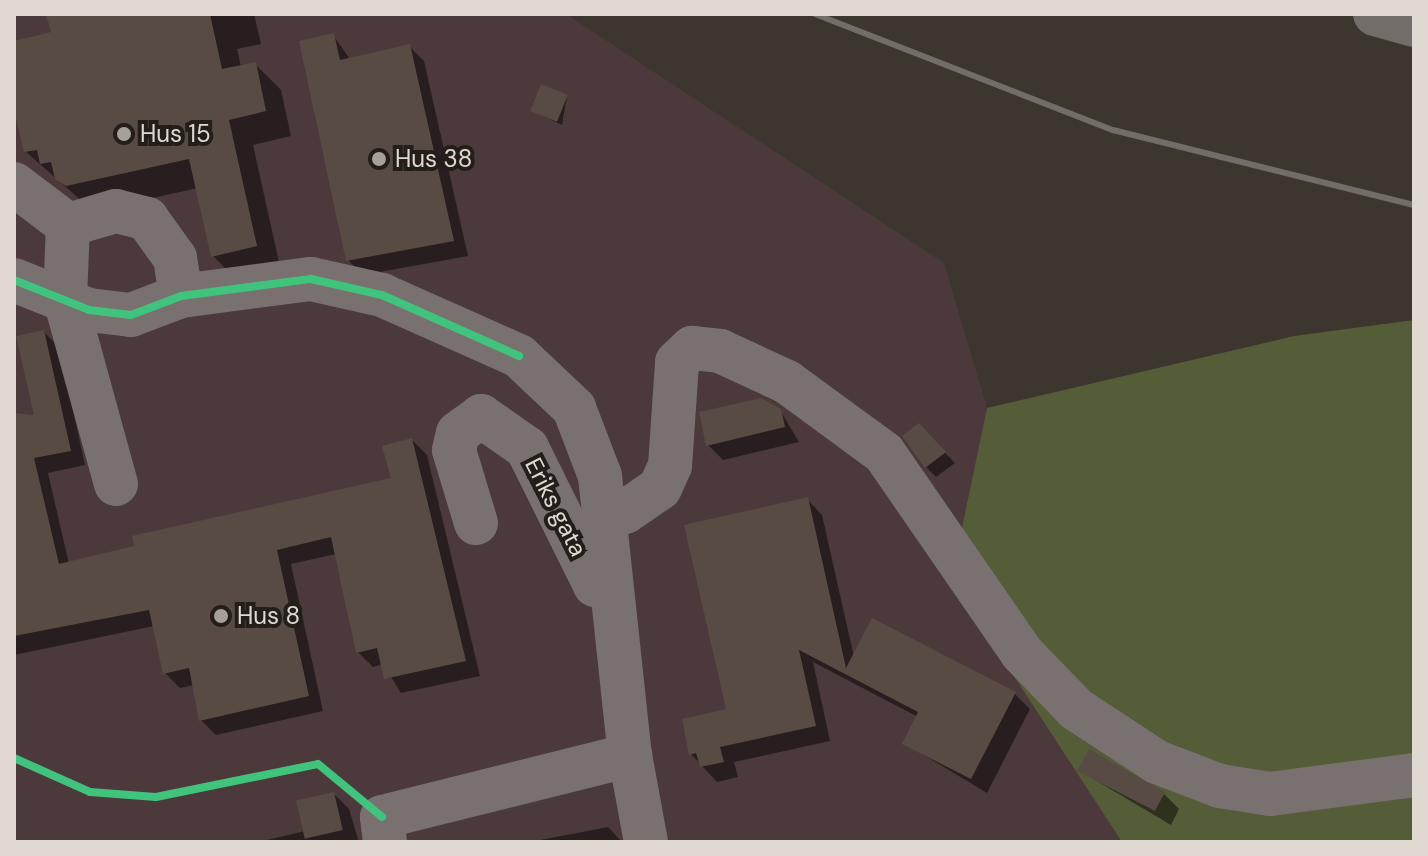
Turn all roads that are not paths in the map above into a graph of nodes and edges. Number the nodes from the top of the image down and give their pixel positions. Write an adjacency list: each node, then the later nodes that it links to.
1 (1375, 14): 2 (highway)
2 (1414, 25)
3 (14, 184): 4 (street)
4 (68, 225): 6 (street); 7 (street)
5 (14, 280): 7 (street)
6 (181, 296): 7 (street); 9 (street)
7 (65, 299): 8 (street)
8 (116, 484)
9 (604, 515): 11 (street); 13 (street)
10 (476, 523): 11 (street, Eriks gata)
11 (609, 581): 12 (street)
12 (630, 755): 14 (street); 15 (street)
13 (1414, 775)
14 (385, 842)
15 (646, 842)

